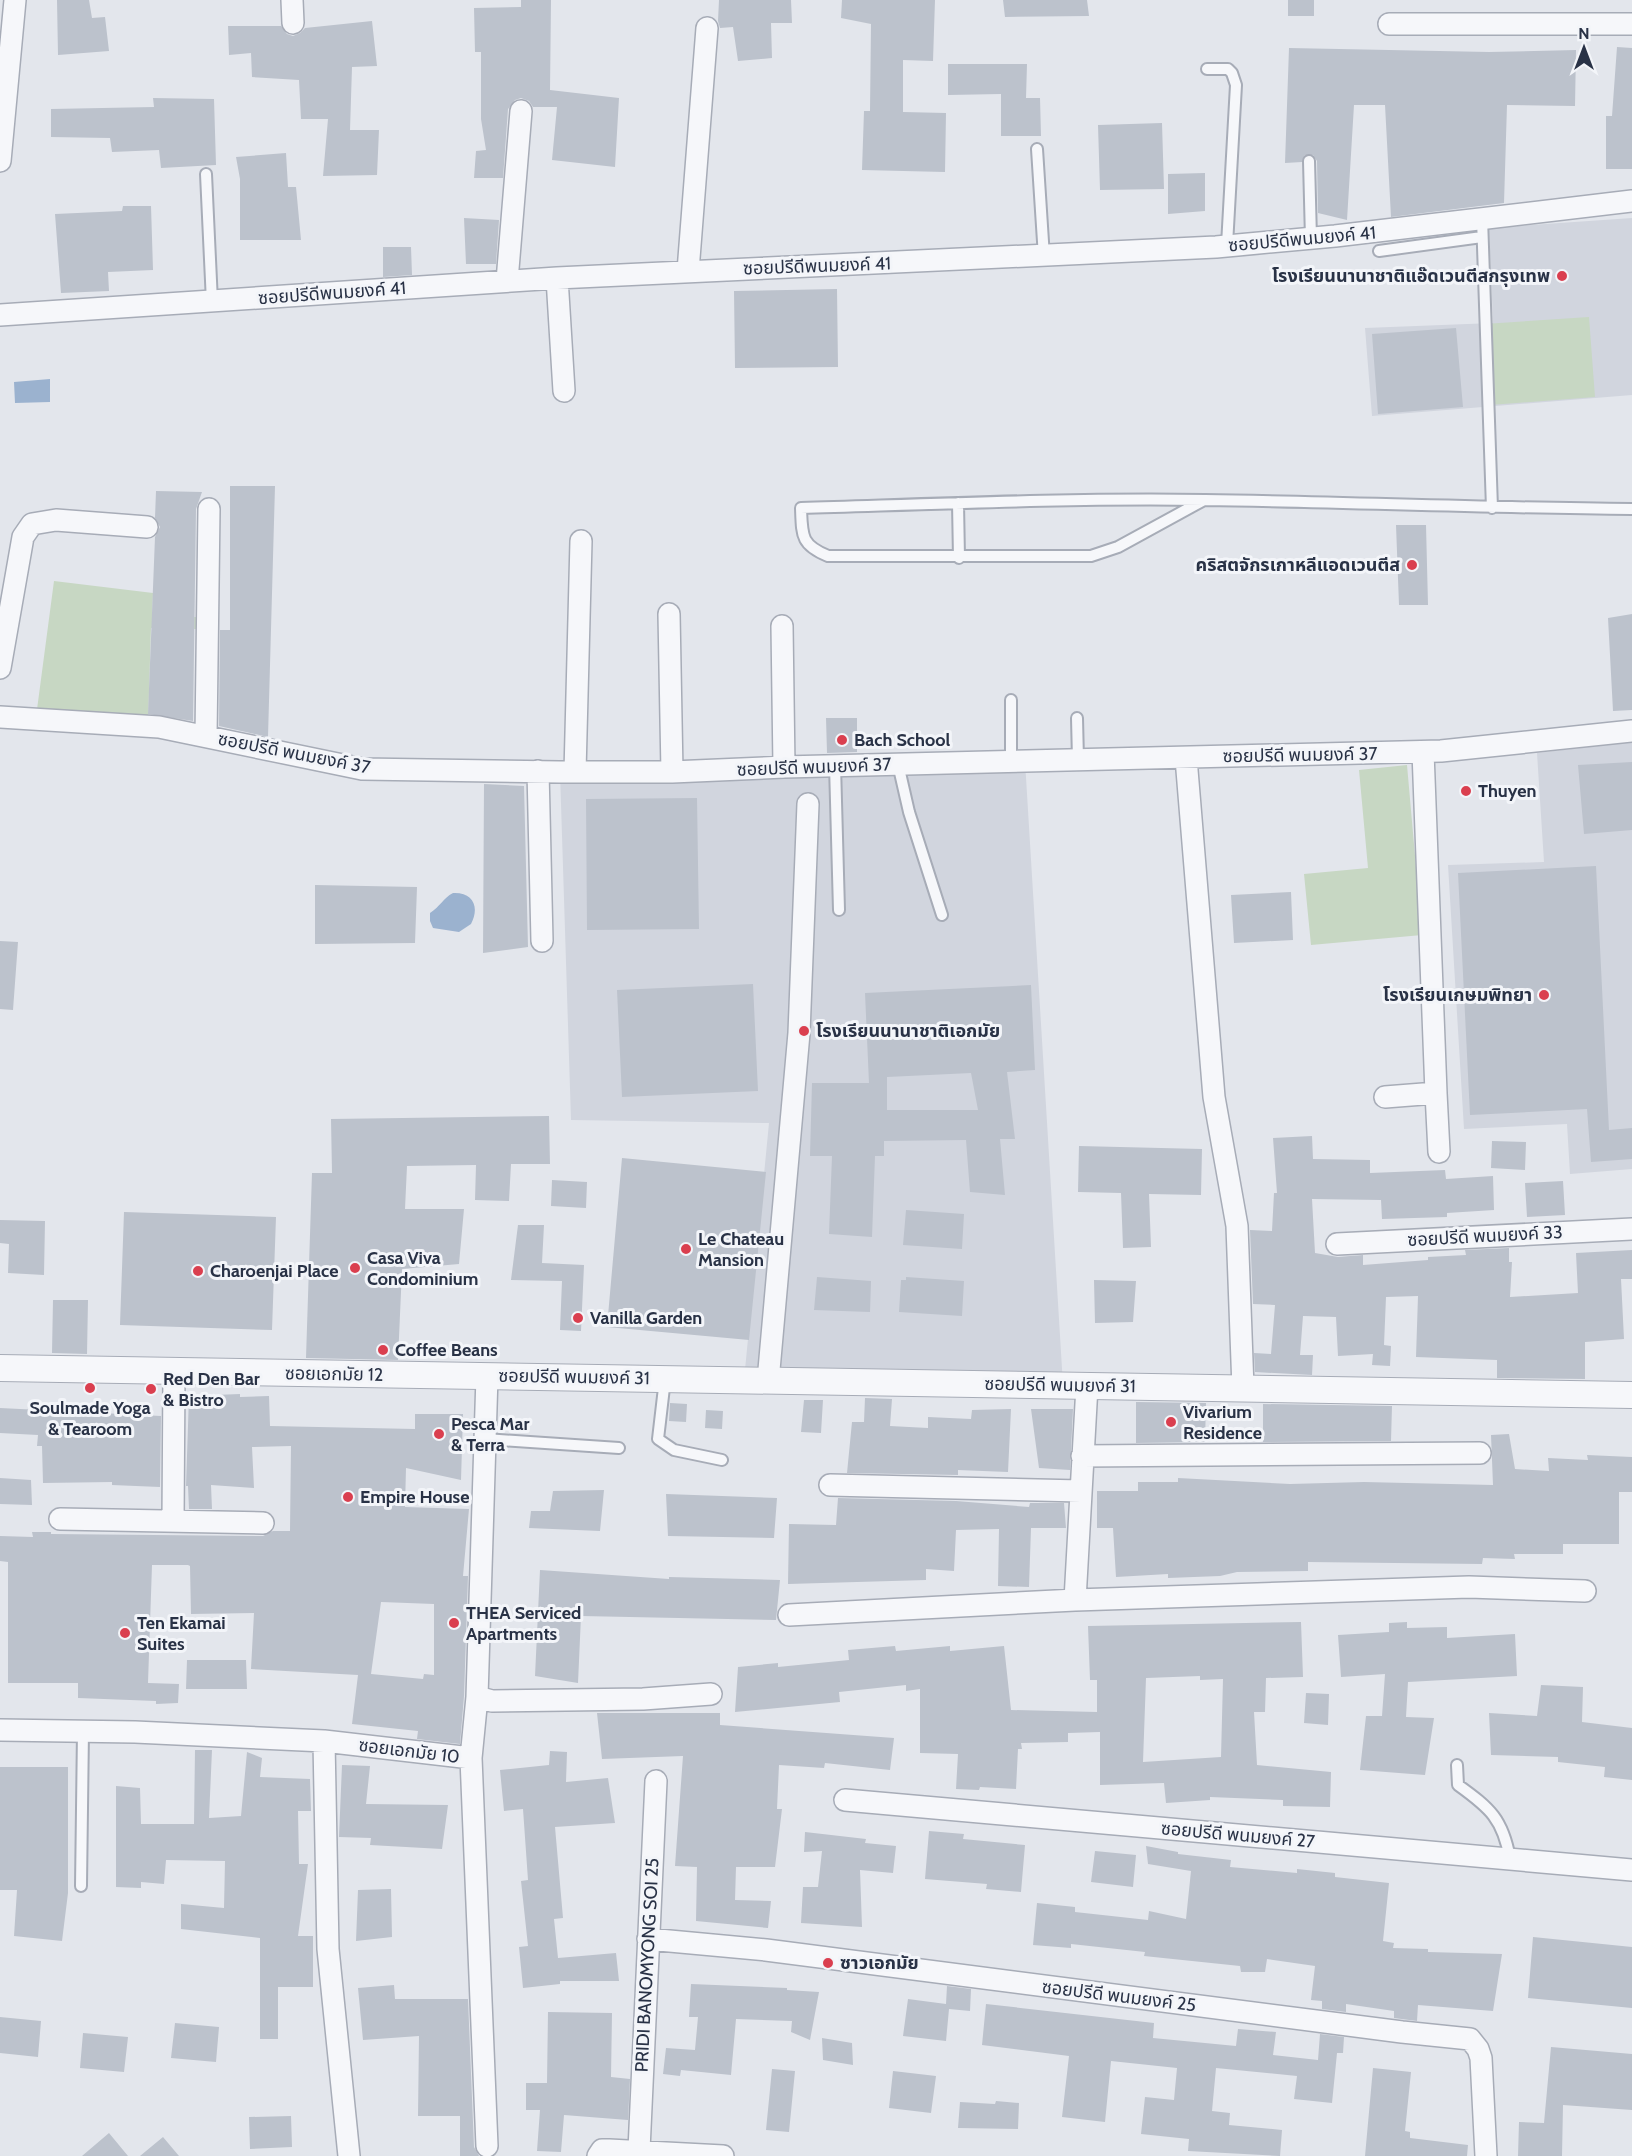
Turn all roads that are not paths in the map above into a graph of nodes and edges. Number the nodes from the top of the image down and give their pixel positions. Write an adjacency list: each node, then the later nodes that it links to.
1 (15, 0): 10 (street)
2 (292, 0): 3 (street)
3 (293, 23)
4 (1389, 24): 5 (street)
5 (1632, 24)
6 (707, 28): 19 (street)
7 (1207, 69): 16 (lane)
8 (521, 111): 21 (street)
9 (1037, 149): 18 (lane)
10 (0, 161)
11 (1309, 161): 15 (lane)
12 (206, 174): 22 (lane)
13 (1632, 201): 14 (street, ซอยปรีดีพนมยงค์ 41)
14 (1482, 227): 15 (street, ซอยปรีดีพนมยงค์ 41); 17 (lane); 27 (lane)
15 (1311, 239): 16 (street, ซอยปรีดีพนมยงค์ 41)
16 (1227, 245): 18 (street, ซอยปรีดีพนมยงค์ 41)
17 (1379, 251)
18 (1044, 257): 19 (street, ซอยปรีดีพนมยงค์ 41)
19 (688, 271): 20 (street, ซอยปรีดีพนมยงค์ 41)
20 (557, 278): 21 (street, ซอยปรีดีพนมยงค์ 41); 24 (street)
21 (507, 281): 22 (street, ซอยปรีดีพนมยงค์ 41)
22 (212, 302): 23 (street, ซอยปรีดีพนมยงค์ 41)
23 (0, 315)
24 (564, 391)
25 (1204, 500): 26 (lane); 27 (lane); 32 (lane)
26 (958, 503): 32 (lane); 32 (lane)
27 (1492, 508): 29 (lane)
28 (210, 509): 40 (street)
29 (1632, 509)
30 (147, 527): 35 (street)
31 (581, 541): 49 (street)
32 (959, 558)
33 (669, 614): 50 (street)
34 (782, 626): 47 (street)
35 (0, 668)
36 (1011, 700): 44 (lane)
37 (0, 717): 40 (street, ซอยปรีดี พนมยงค์ 37)
38 (1077, 718): 43 (lane)
39 (1632, 731): 41 (street, ซอยปรีดี พนมยงค์ 37)
40 (206, 736): 48 (street, ซอยปรีดี พนมยงค์ 37)
41 (1423, 752): 42 (street, ซอยปรีดี พนมยงค์ 37); 55 (street)
42 (1186, 758): 43 (street, ซอยปรีดี พนมยงค์ 37); 66 (street)
43 (1078, 760): 44 (street, ซอยปรีดี พนมยงค์ 37)
44 (1011, 762): 45 (street, ซอยปรีดี พนมยงค์ 37)
45 (898, 764): 46 (street, ซอยปรีดี พนมยงค์ 37); 53 (lane)
46 (835, 765): 47 (street, ซอยปรีดี พนมยงค์ 37); 52 (lane)
47 (784, 766): 50 (street, ซอยปรีดี พนมยงค์ 37)
48 (538, 771): 49 (street, ซอยปรีดี พนมยงค์ 37); 54 (street)
49 (575, 772): 50 (street, ซอยปรีดี พนมยงค์ 37)
50 (672, 772)
51 (808, 804): 64 (street)
52 (839, 910)
53 (942, 915)
54 (542, 941)
55 (1436, 1094): 56 (street); 57 (street)
56 (1386, 1096)
57 (1438, 1152)
58 (1632, 1228): 59 (street, ซอยปรีดี พนมยงค์ 33)
59 (1337, 1244)
60 (0, 1368): 61 (street, ซอยเอกมัย 12)
61 (174, 1372): 62 (street, ซอยเอกมัย 12); 76 (street)
62 (487, 1376): 63 (street, ซอยปรีดี พนมยงค์ 31); 68 (street, ซอยเอกมัย 10)
63 (664, 1378): 64 (street, ซอยปรีดี พนมยงค์ 31); 72 (lane)
64 (768, 1381): 65 (street, ซอยปรีดี พนมยงค์ 31)
65 (1087, 1386): 66 (street, ซอยปรีดี พนมยงค์ 31); 71 (street)
66 (1243, 1388): 67 (street, ซอยปรีดี พนมยงค์ 31)
67 (1632, 1395)
68 (485, 1439): 69 (lane); 82 (street, ซอยเอกมัย 10)
69 (619, 1448)
70 (1480, 1453): 71 (street)
71 (1082, 1456): 74 (street)
72 (722, 1460)
73 (830, 1485): 74 (street)
74 (1082, 1491): 79 (street)
75 (60, 1519): 76 (street)
76 (173, 1521): 77 (street)
77 (263, 1523)
78 (1585, 1591): 79 (street)
79 (1075, 1600): 80 (street)
80 (789, 1615)
81 (711, 1694): 82 (street)
82 (477, 1698): 86 (street, ซอยเอกมัย 10)
83 (0, 1730): 84 (street, ซอยเอกมัย 10)
84 (83, 1731): 85 (street, ซอยเอกมัย 10); 92 (lane)
85 (324, 1741): 86 (street, ซอยเอกมัย 10); 96 (street)
86 (471, 1758): 94 (street)
87 (1457, 1765): 90 (lane)
88 (656, 1781): 93 (street, PRIDI BANOMYONG SOI 25)
89 (845, 1800): 90 (street, ซอยปรีดี พนมยงค์ 27)
90 (1510, 1859): 91 (street, ซอยปรีดี พนมยงค์ 27)
91 (1632, 1870)
92 (81, 1886)
93 (648, 1939): 95 (street, PRIDI BANOMYONG SOI 25); 99 (street, ซอยปรีดี พนมยงค์ 25)
94 (487, 2146)
95 (639, 2150): 97 (street); 98 (street)
96 (349, 2156)
97 (598, 2156)
98 (723, 2156)
99 (1486, 2156)

